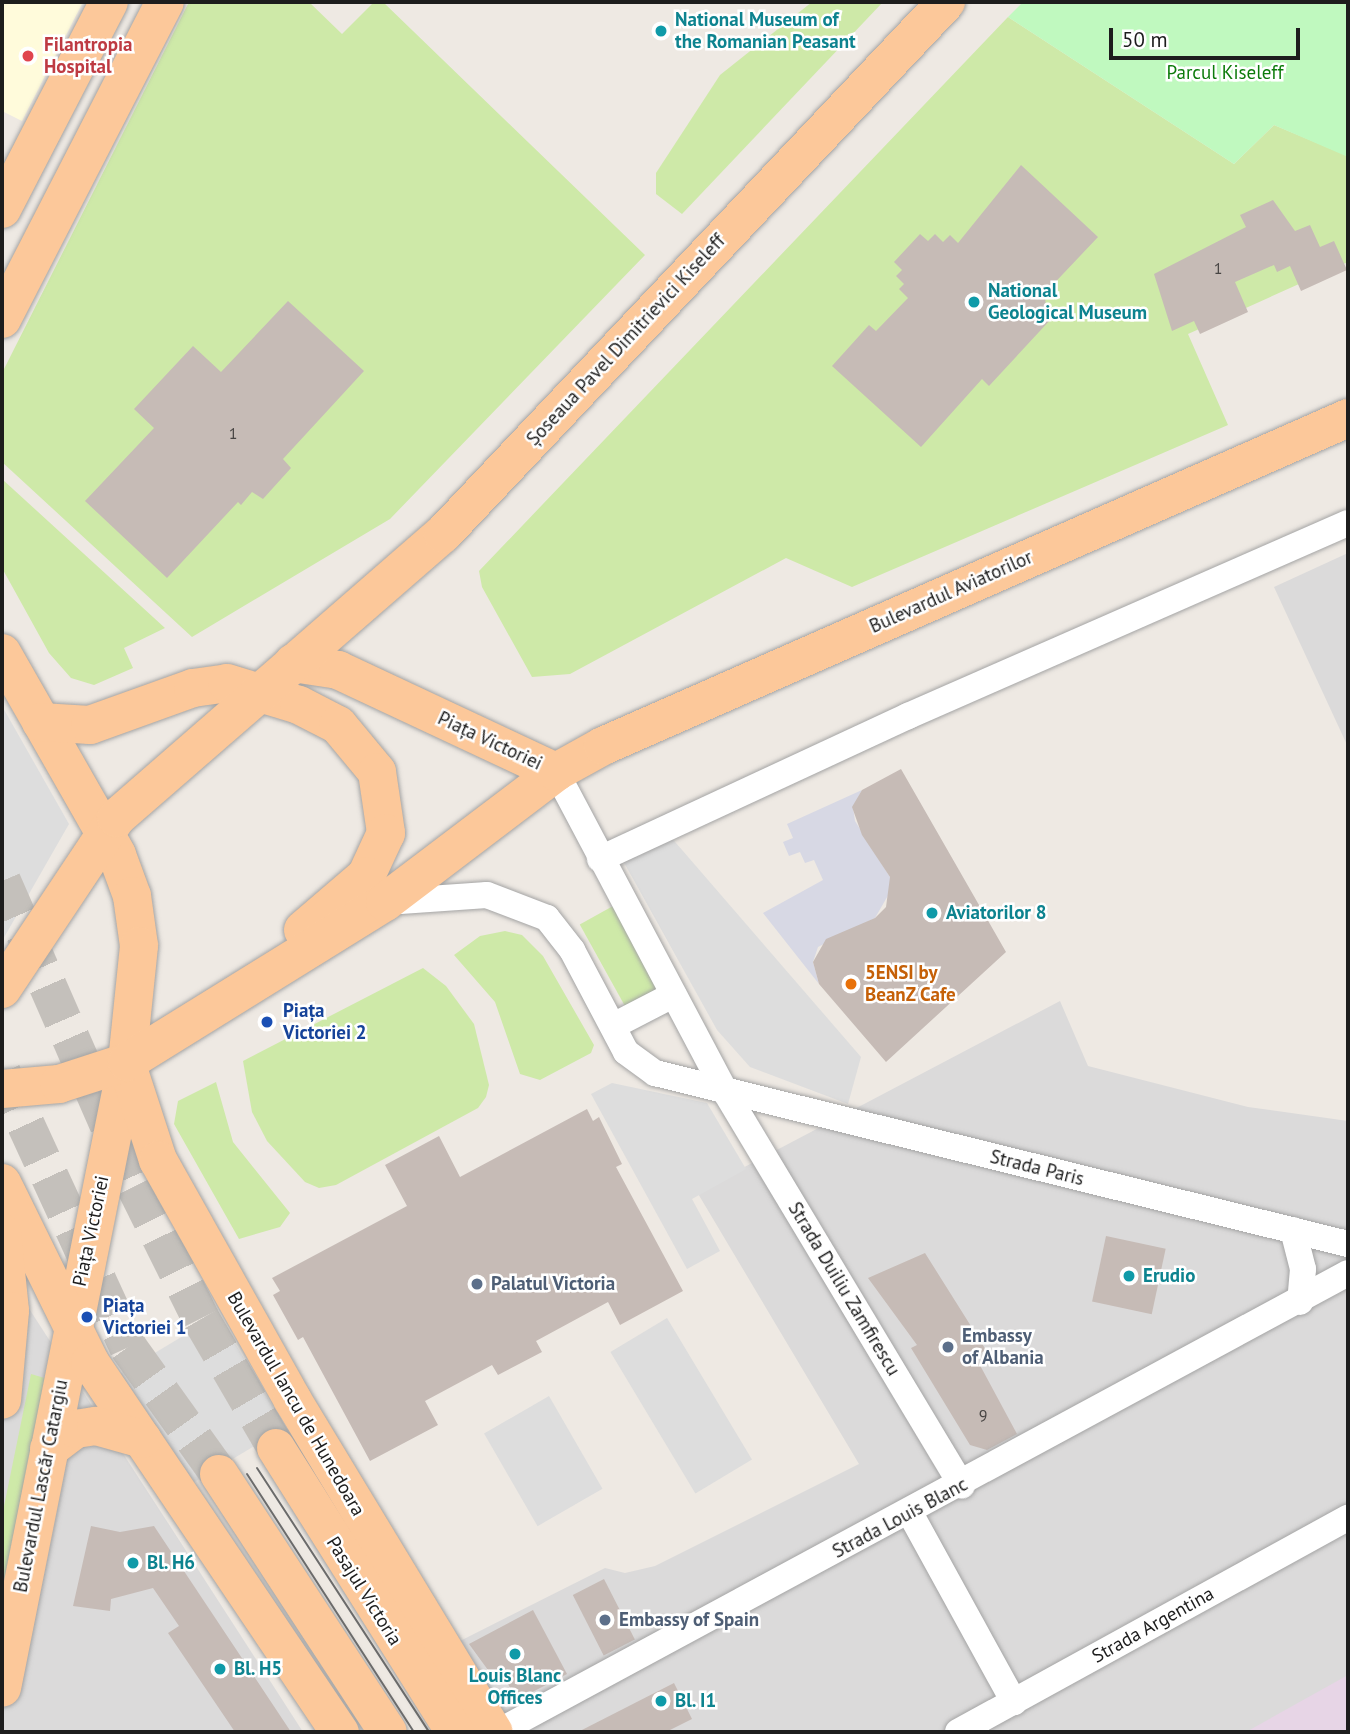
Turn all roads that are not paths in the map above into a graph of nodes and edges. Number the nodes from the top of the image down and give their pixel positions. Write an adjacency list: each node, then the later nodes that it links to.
1 (110, 2): 4 (main road)
2 (165, 2): 5 (main road)
3 (946, 2): 9 (main road, Șoseaua Pavel Dimitrievici Kiseleff)
4 (2, 209)
5 (2, 319)
6 (1348, 418): 12 (main road, Bulevardul Aviatorilor)
7 (1348, 523): 14 (street)
8 (2, 653): 11 (main road, Piața Victoriei)
9 (293, 663): 10 (main road); 12 (main road, Piața Victoriei)
10 (261, 691): 11 (main road); 13 (main road); 17 (main road)
11 (41, 722): 13 (main road, Piața Victoriei)
12 (556, 772): 14 (street, Strada Duiliu Zamfirescu); 15 (main road, Piața Victoriei)
13 (105, 832): 16 (main road); 20 (main road, Piața Victoriei)
14 (600, 859): 18 (street, Strada Duiliu Zamfirescu)
15 (385, 902): 17 (main road, Piața Victoriei); 19 (street)
16 (2, 989)
17 (240, 994): 20 (main road, Piața Victoriei)
18 (674, 995): 19 (street); 22 (street, Strada Duiliu Zamfirescu)
19 (612, 1026): 22 (street)
20 (127, 1062): 21 (main road, Piața Victoriei); 29 (main road, Piața Victoriei); 43 (main road, Bulevardul Iancu de Hunedoara)
21 (2, 1088)
22 (726, 1093): 24 (street, Strada Paris); 35 (street, Strada Duiliu Zamfirescu)
23 (2, 1182): 29 (main road, Piața Victoriei)
24 (1293, 1230): 26 (street, Strada Paris); 28 (street)
25 (2, 1233): 30 (main road)
26 (1348, 1244)
27 (1348, 1273): 28 (street, Strada Louis Blanc)
28 (1300, 1302): 35 (street, Strada Louis Blanc)
29 (70, 1326): 31 (main road); 32 (main road, Bulevardul Lascăr Catargiu)
30 (2, 1401)
31 (142, 1439): 32 (main road); 40 (main road)
32 (49, 1448): 38 (main road, Bulevardul Lascăr Catargiu)
33 (276, 1448): 42 (main road, Pasajul Victoria)
34 (219, 1474): 41 (main road)
35 (962, 1485): 36 (street, Strada Louis Blanc)
36 (910, 1513): 39 (street); 43 (street, Strada Louis Blanc)
37 (1348, 1518): 39 (street, Strada Argentina)
38 (2, 1688)
39 (1014, 1702): 44 (street, Strada Argentina)
40 (340, 1732)
41 (388, 1732)
42 (454, 1732)
43 (496, 1732)
44 (958, 1732)

